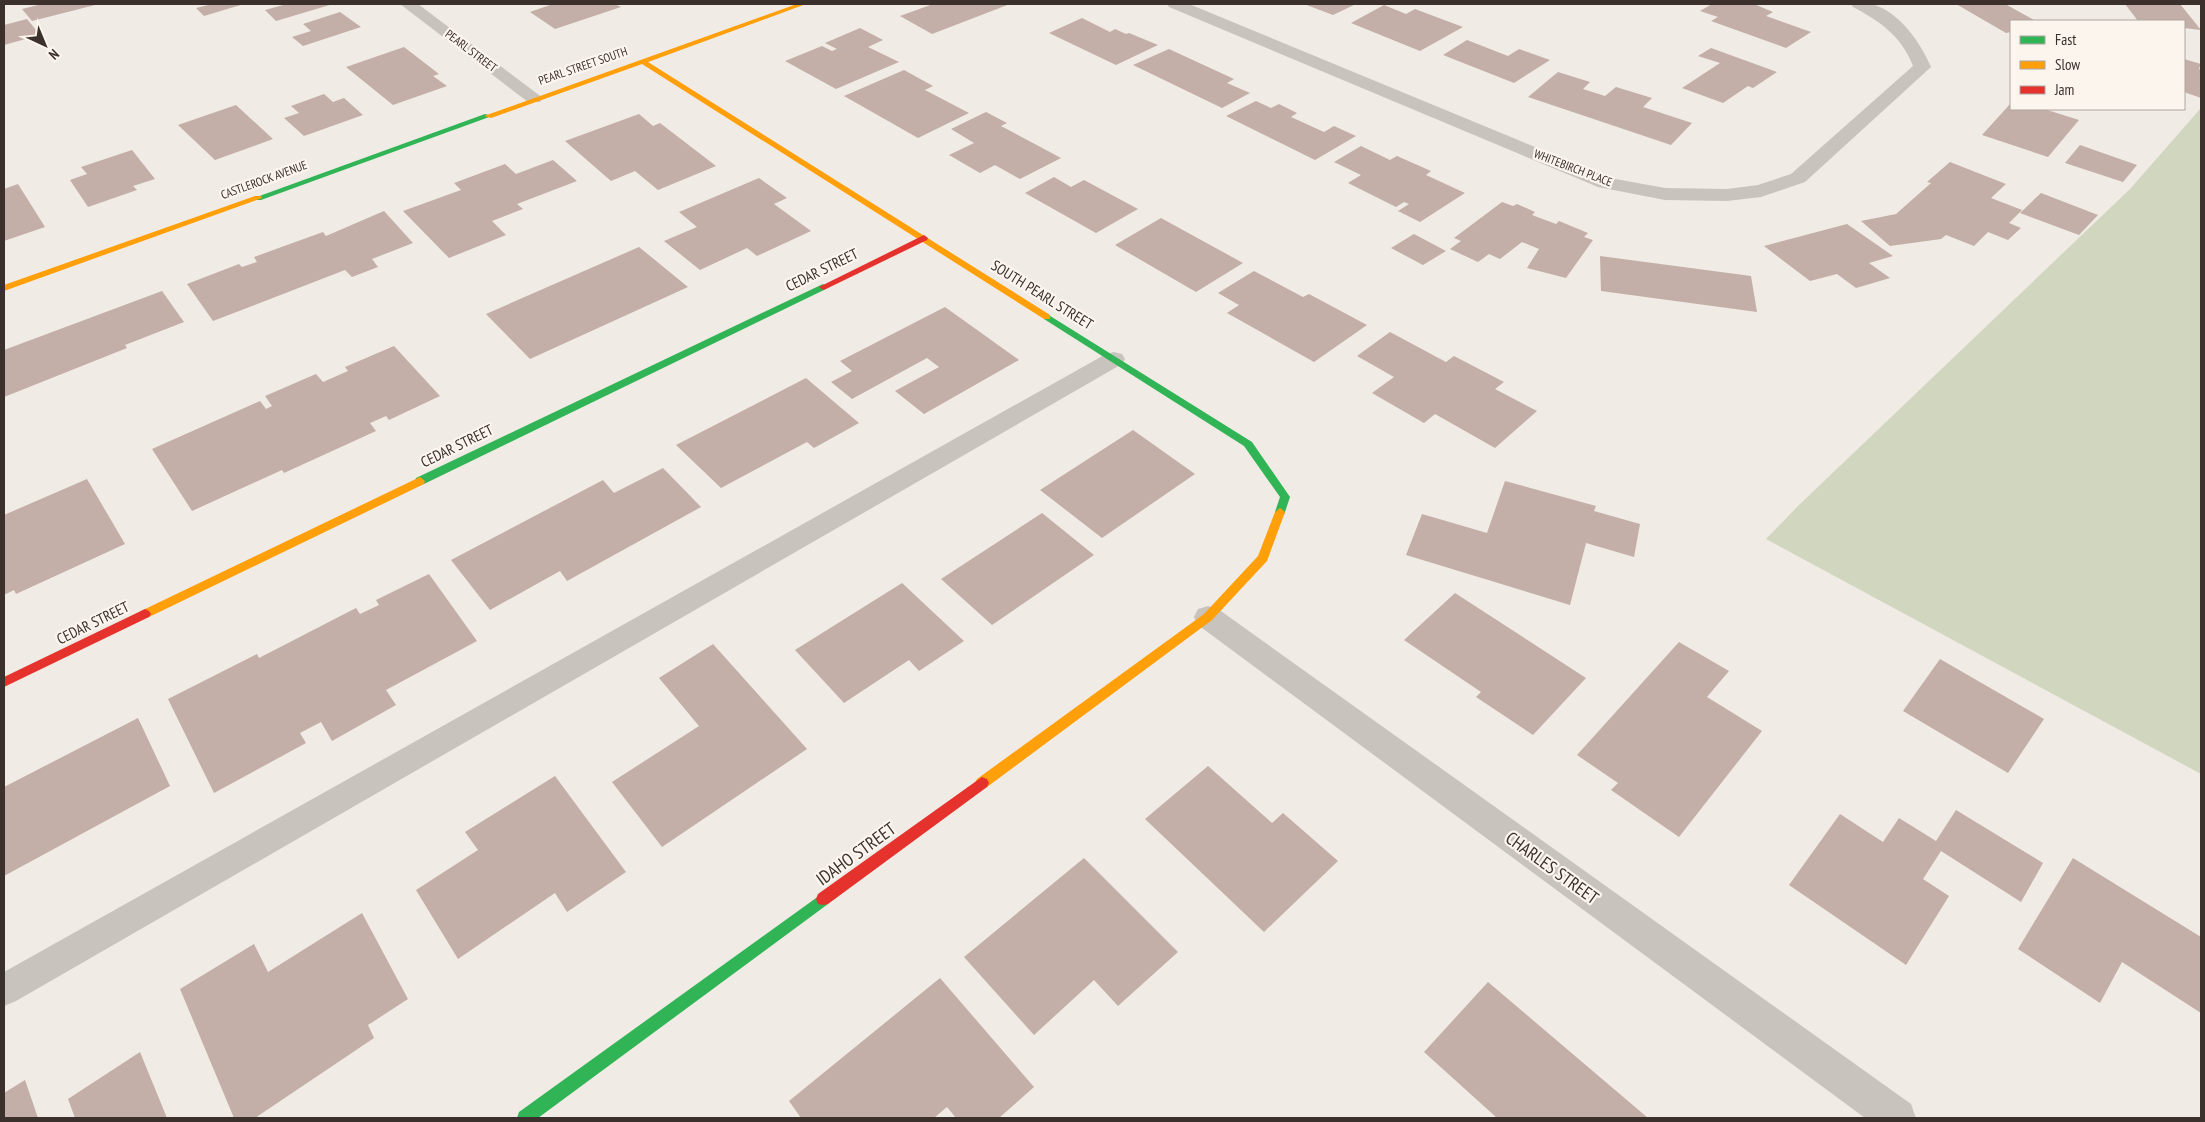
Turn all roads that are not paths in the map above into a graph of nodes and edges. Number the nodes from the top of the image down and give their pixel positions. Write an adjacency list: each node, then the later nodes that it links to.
1 (408, 4): 6 (street, PEARL STREET)
2 (803, 4): 5 (street)
3 (1175, 4): 4 (street, WHITEBIRCH PLACE)
4 (1859, 4)
5 (642, 61): 6 (street, PEARL STREET SOUTH); 7 (street, SOUTH PEARL STREET)
6 (534, 98): 8 (street, CASTLEROCK AVENUE)
7 (924, 238): 9 (street, SOUTH PEARL STREET); 11 (street, CEDAR STREET)
8 (4, 288)
9 (1114, 359): 10 (street, SOUTH PEARL STREET); 12 (lane)
10 (1208, 617): 13 (street, IDAHO STREET); 14 (street, CHARLES STREET)
11 (4, 682)
12 (4, 990)
13 (525, 1118)
14 (1897, 1118)

